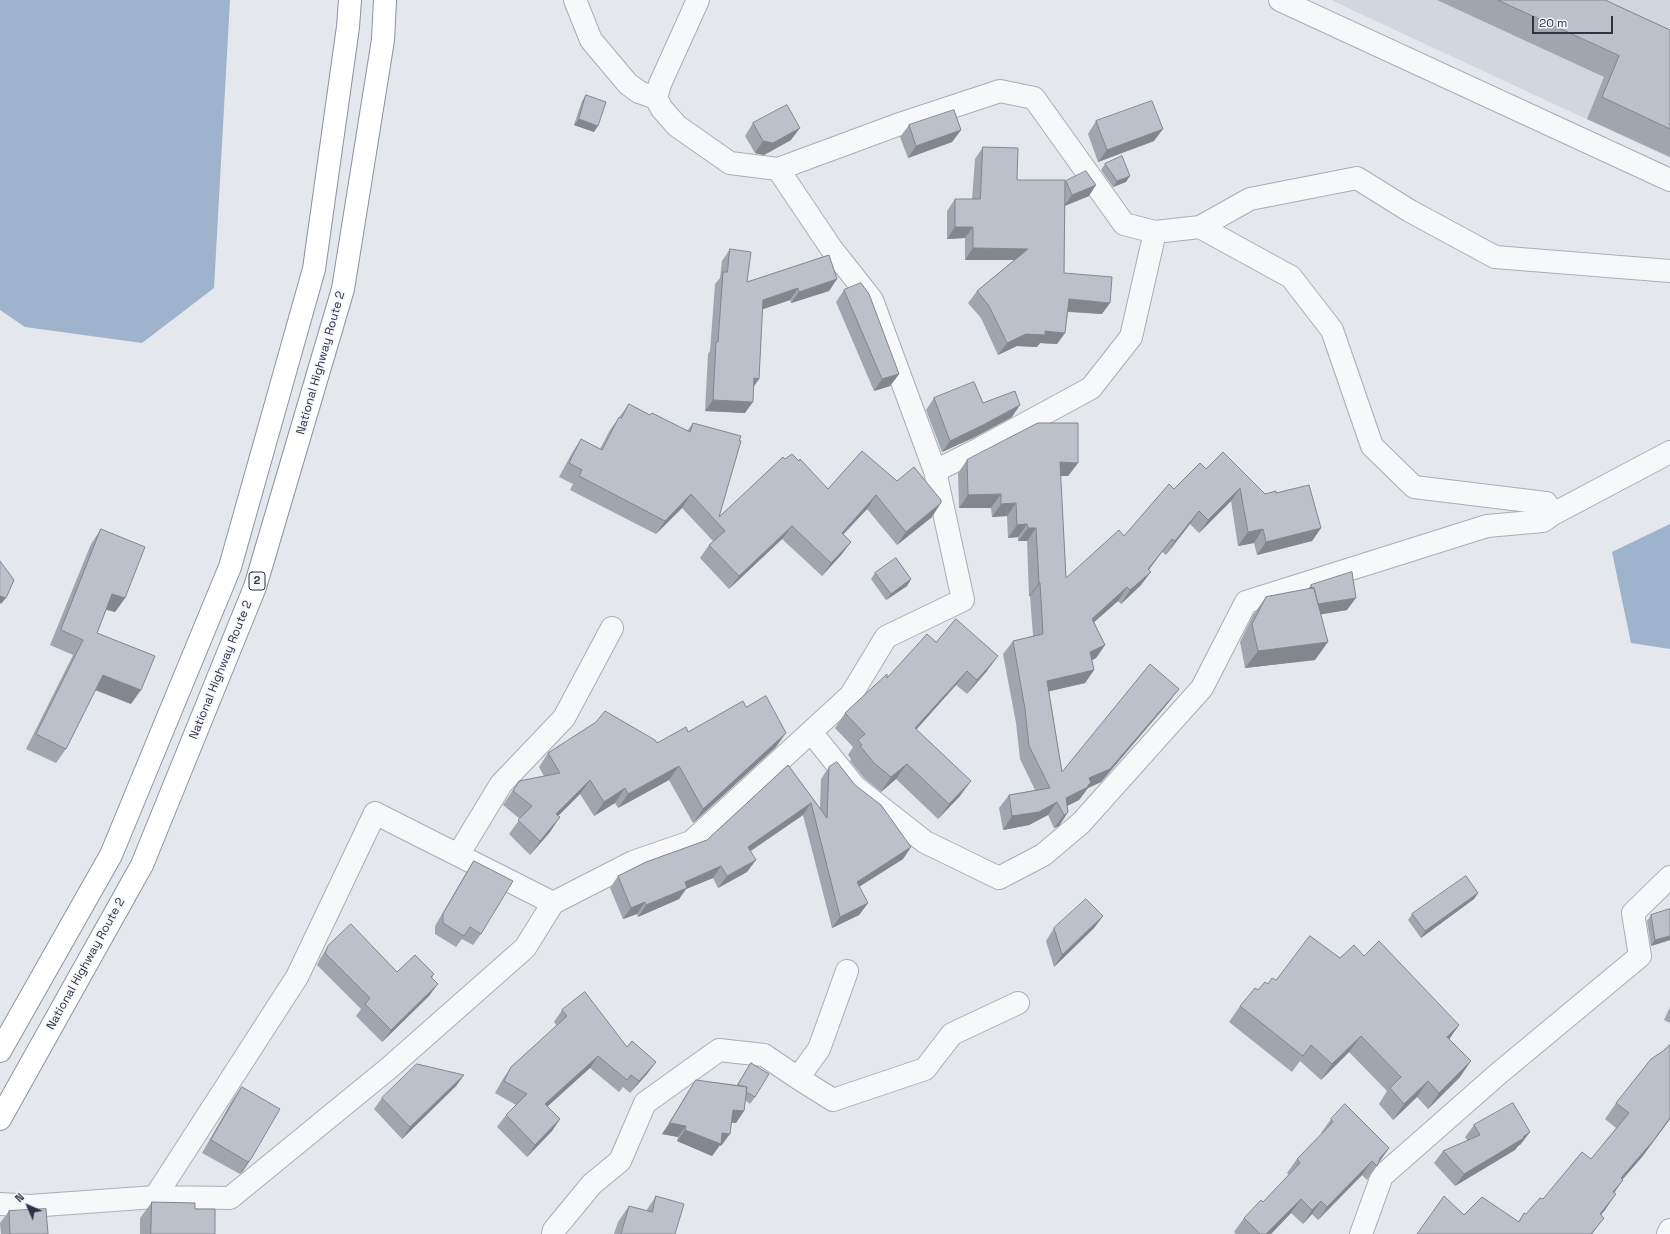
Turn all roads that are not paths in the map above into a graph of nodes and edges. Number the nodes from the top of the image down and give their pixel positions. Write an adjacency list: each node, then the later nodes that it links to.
1 (350, 0): 22 (highway)
2 (384, 0): 24 (highway, National Highway Route 2 / 2)
3 (575, 0): 6 (street)
4 (698, 0): 6 (street)
5 (1280, 0): 8 (street)
6 (656, 98): 7 (street)
7 (778, 169): 10 (street); 13 (street)
8 (1670, 180)
9 (1200, 227): 10 (street); 11 (street); 14 (street)
10 (1155, 232): 13 (street)
11 (1670, 271)
12 (1670, 452): 14 (street)
13 (934, 471): 16 (street)
14 (1553, 514): 16 (street)
15 (612, 628): 17 (street)
16 (811, 732): 19 (street)
17 (458, 855): 19 (street); 25 (street)
18 (1670, 877): 29 (street)
19 (553, 903): 25 (street)
20 (847, 971): 23 (street)
21 (1018, 1003): 23 (street)
22 (0, 1051)
23 (798, 1078): 28 (street)
24 (0, 1119)
25 (155, 1197): 26 (street)
26 (0, 1204)
27 (1670, 1230): 30 (street)
28 (553, 1234)
29 (1361, 1234)
30 (1668, 1234)

